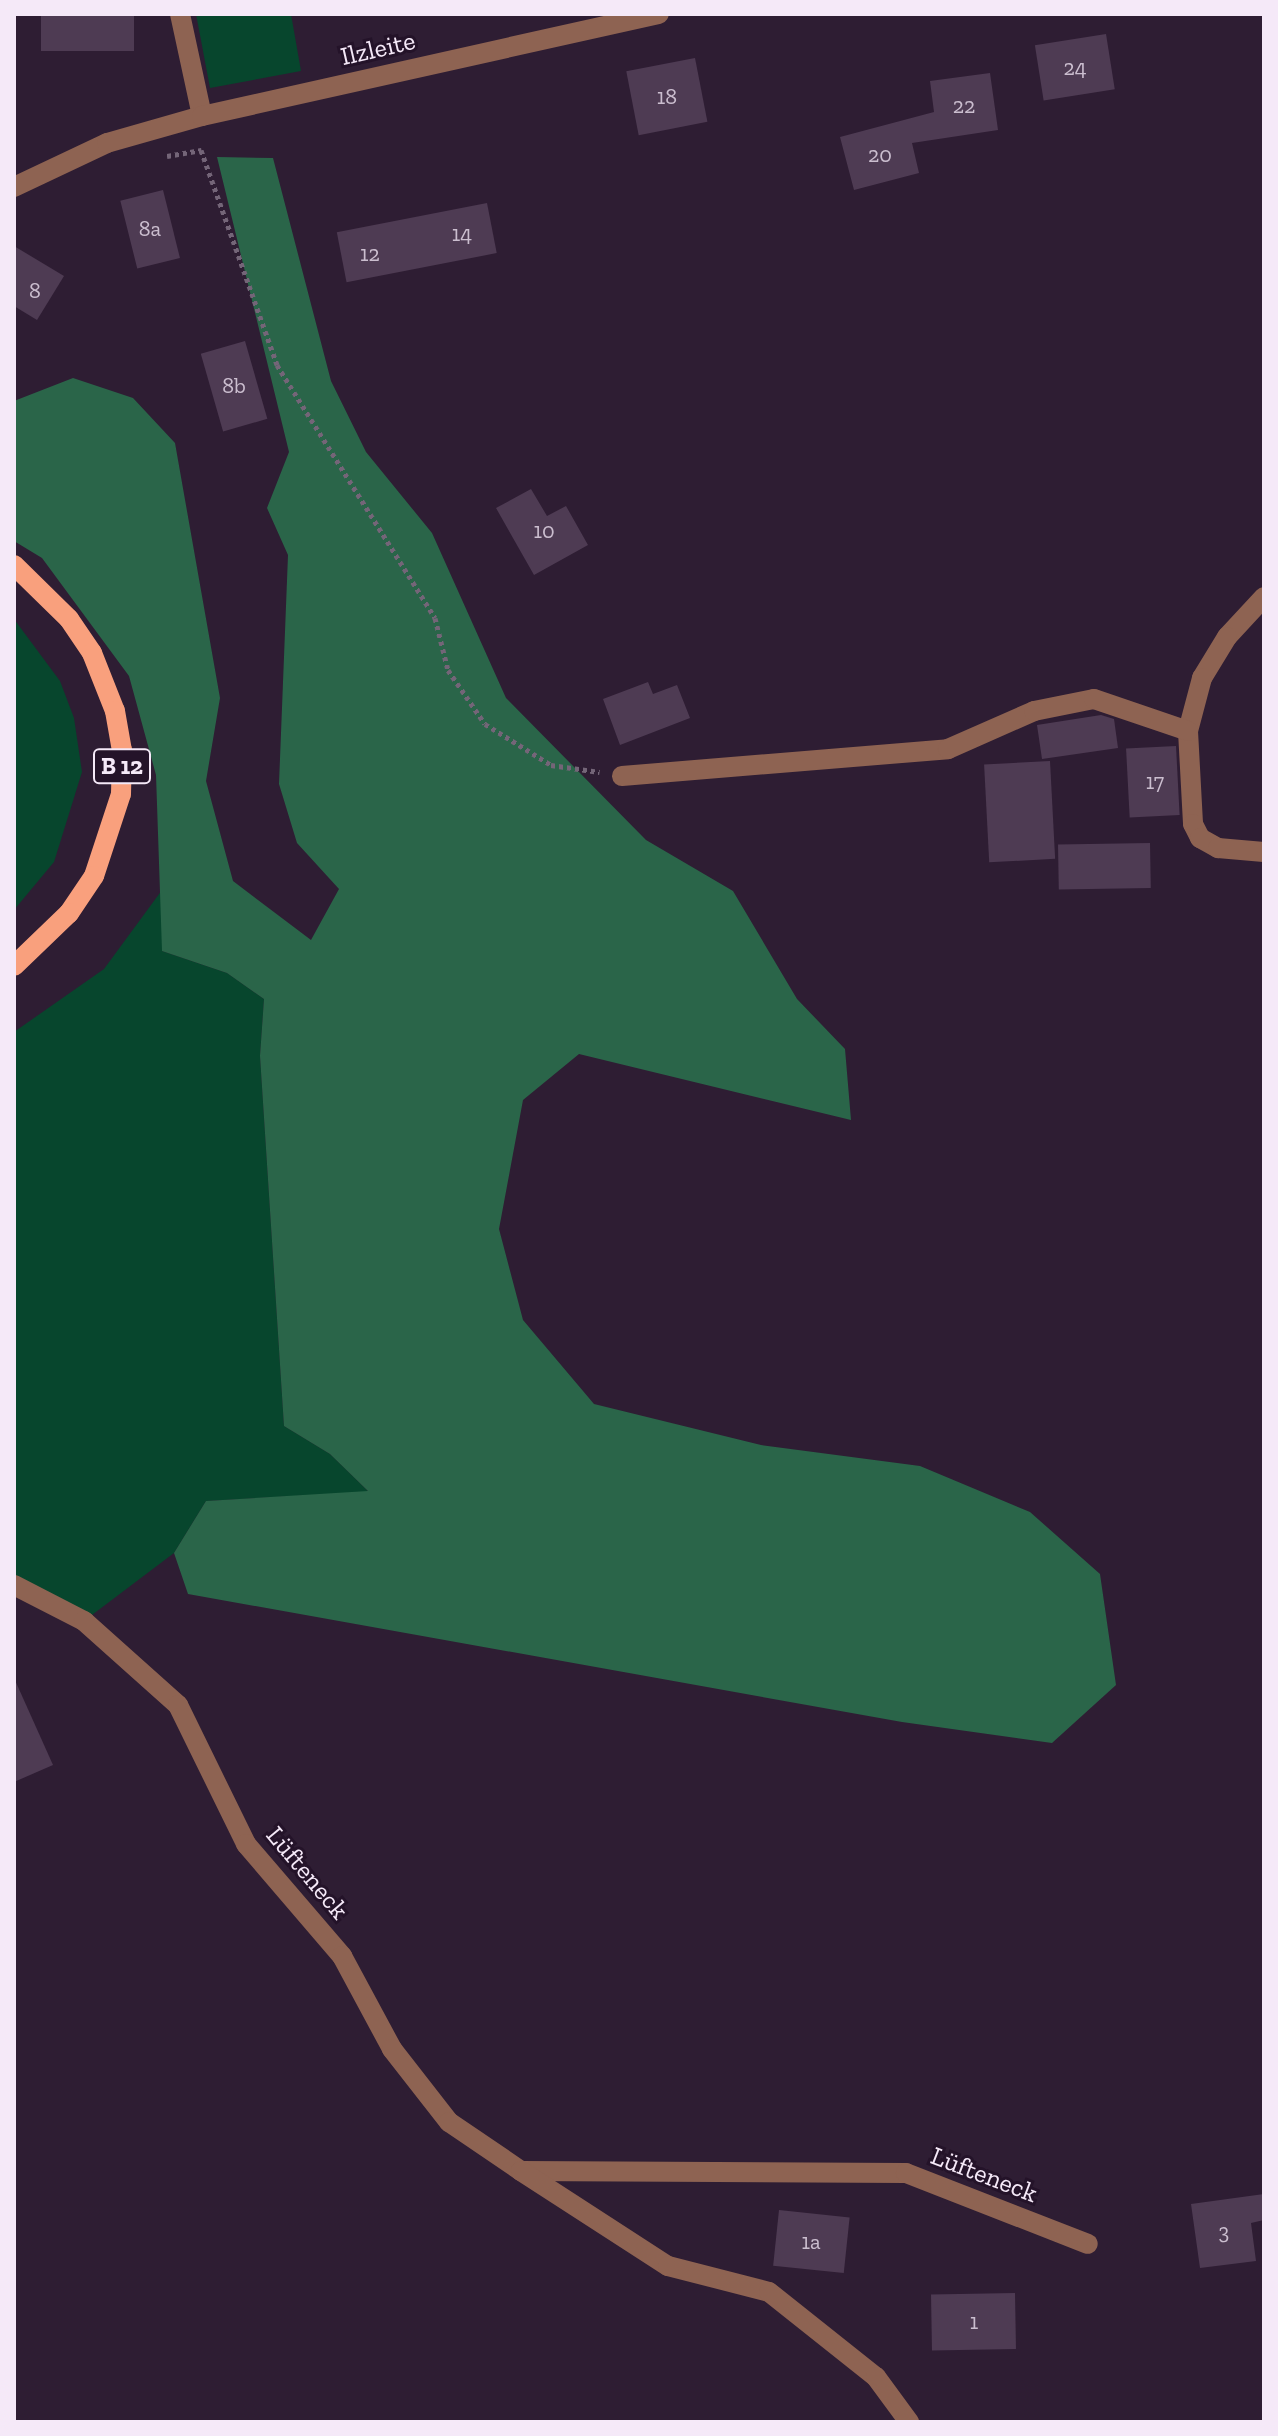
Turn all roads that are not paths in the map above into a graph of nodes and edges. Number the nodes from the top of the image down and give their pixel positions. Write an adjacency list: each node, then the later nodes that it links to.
1 (180, 14): 3 (street)
2 (659, 14): 3 (street, Ilzleite)
3 (202, 116): 4 (street, Ilzleite)
4 (14, 187)
5 (14, 565): 10 (main road, B 12)
6 (1264, 597): 7 (street)
7 (1188, 731): 8 (street); 9 (street)
8 (622, 776)
9 (1264, 852)
10 (14, 966)
11 (14, 1585): 12 (street, Lüfteneck)
12 (521, 2171): 13 (street, Lüfteneck); 14 (street, Lüfteneck)
13 (1088, 2244)
14 (909, 2422)

